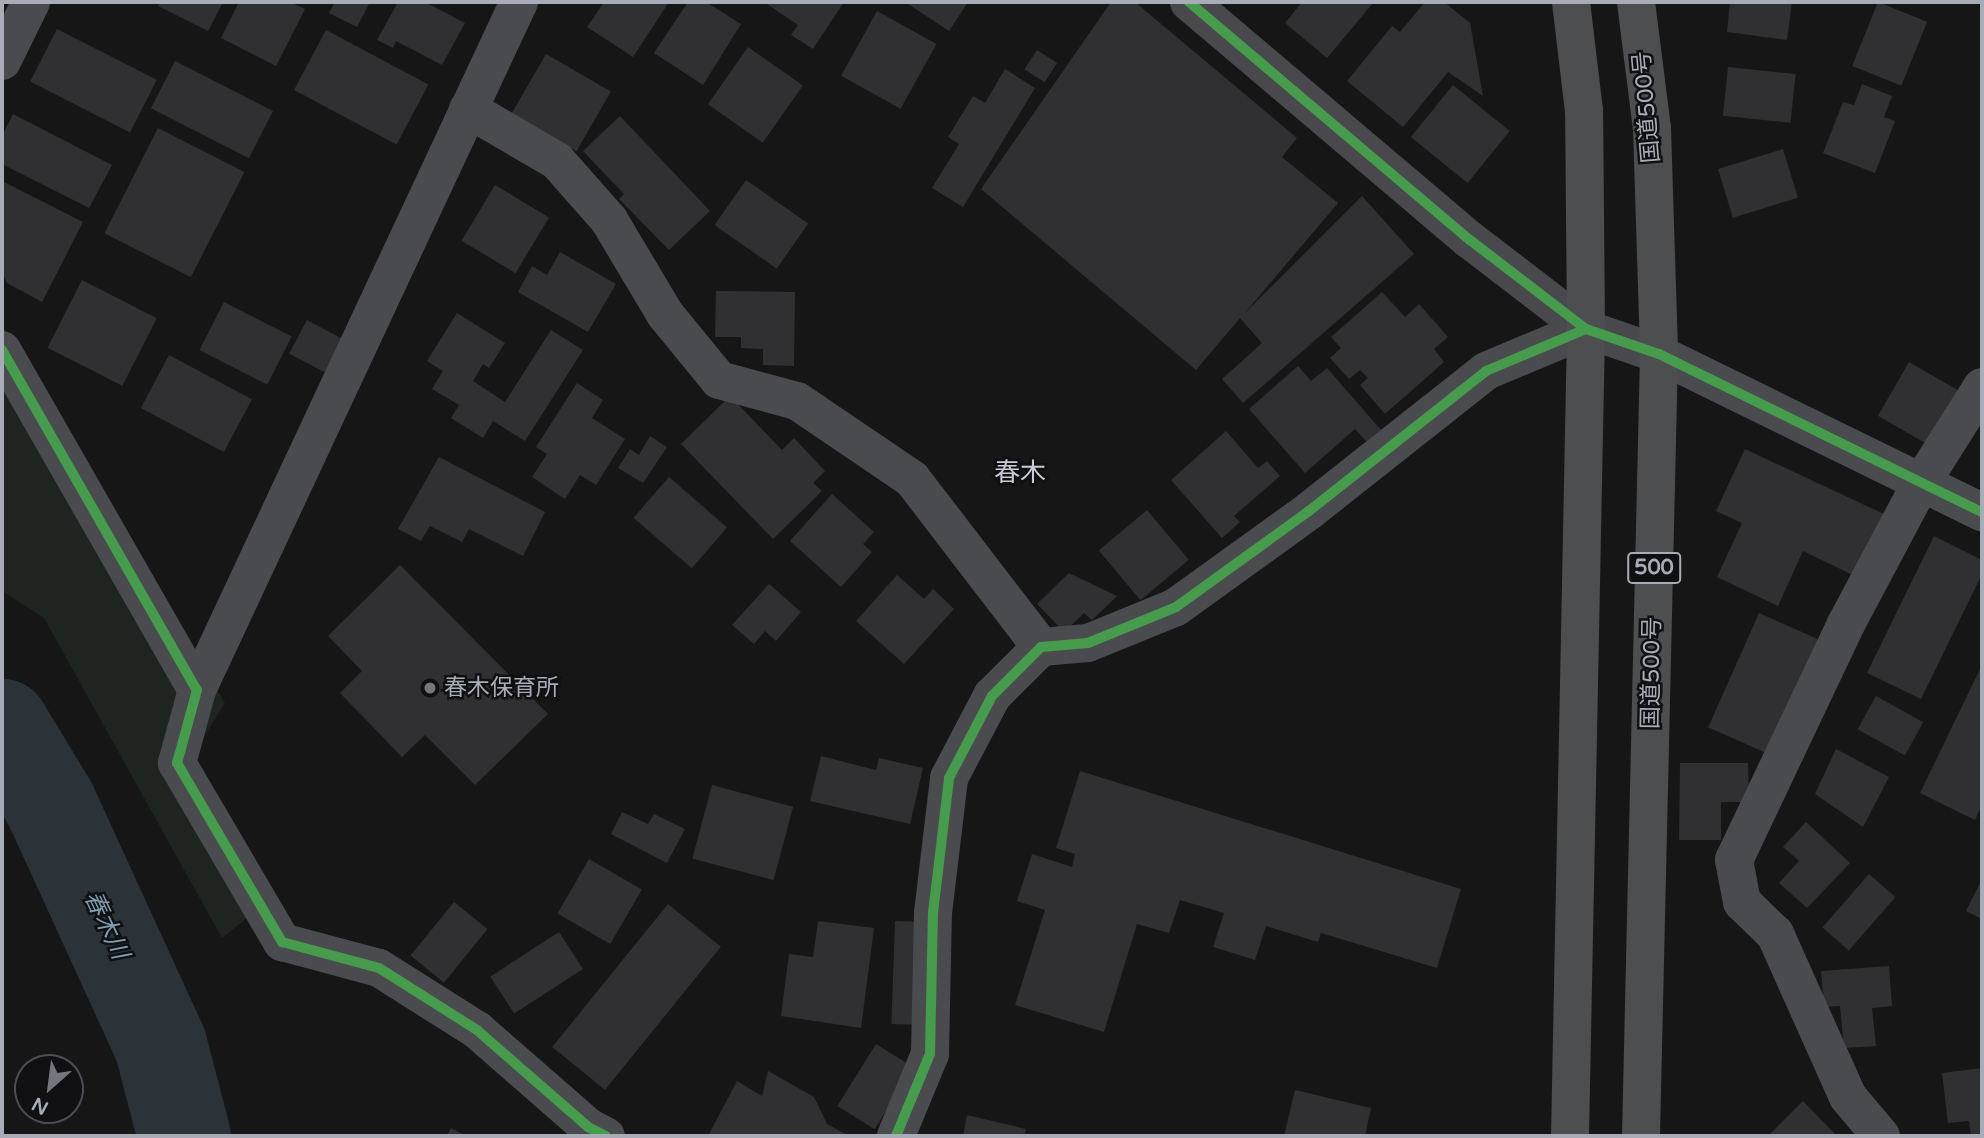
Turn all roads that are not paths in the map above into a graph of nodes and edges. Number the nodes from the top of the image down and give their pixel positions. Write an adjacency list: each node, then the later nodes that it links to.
1 (31, 2): 6 (street)
2 (519, 2): 7 (street)
3 (1189, 2): 8 (street)
4 (1571, 2): 8 (highway)
5 (1636, 2): 10 (highway, 国道500号 / 500)
6 (2, 61)
7 (468, 109): 14 (street); 15 (street)
8 (1586, 329): 10 (street); 14 (street); 18 (highway)
9 (2, 350): 15 (street)
10 (1659, 354): 12 (street); 19 (highway, 国道500号 / 500)
11 (1982, 387): 12 (street)
12 (1920, 485): 13 (street); 20 (street)
13 (1982, 512)
14 (1041, 647): 17 (street)
15 (197, 690): 16 (street)
16 (606, 1136)
17 (896, 1136)
18 (1570, 1136)
19 (1641, 1136)
20 (1881, 1136)

